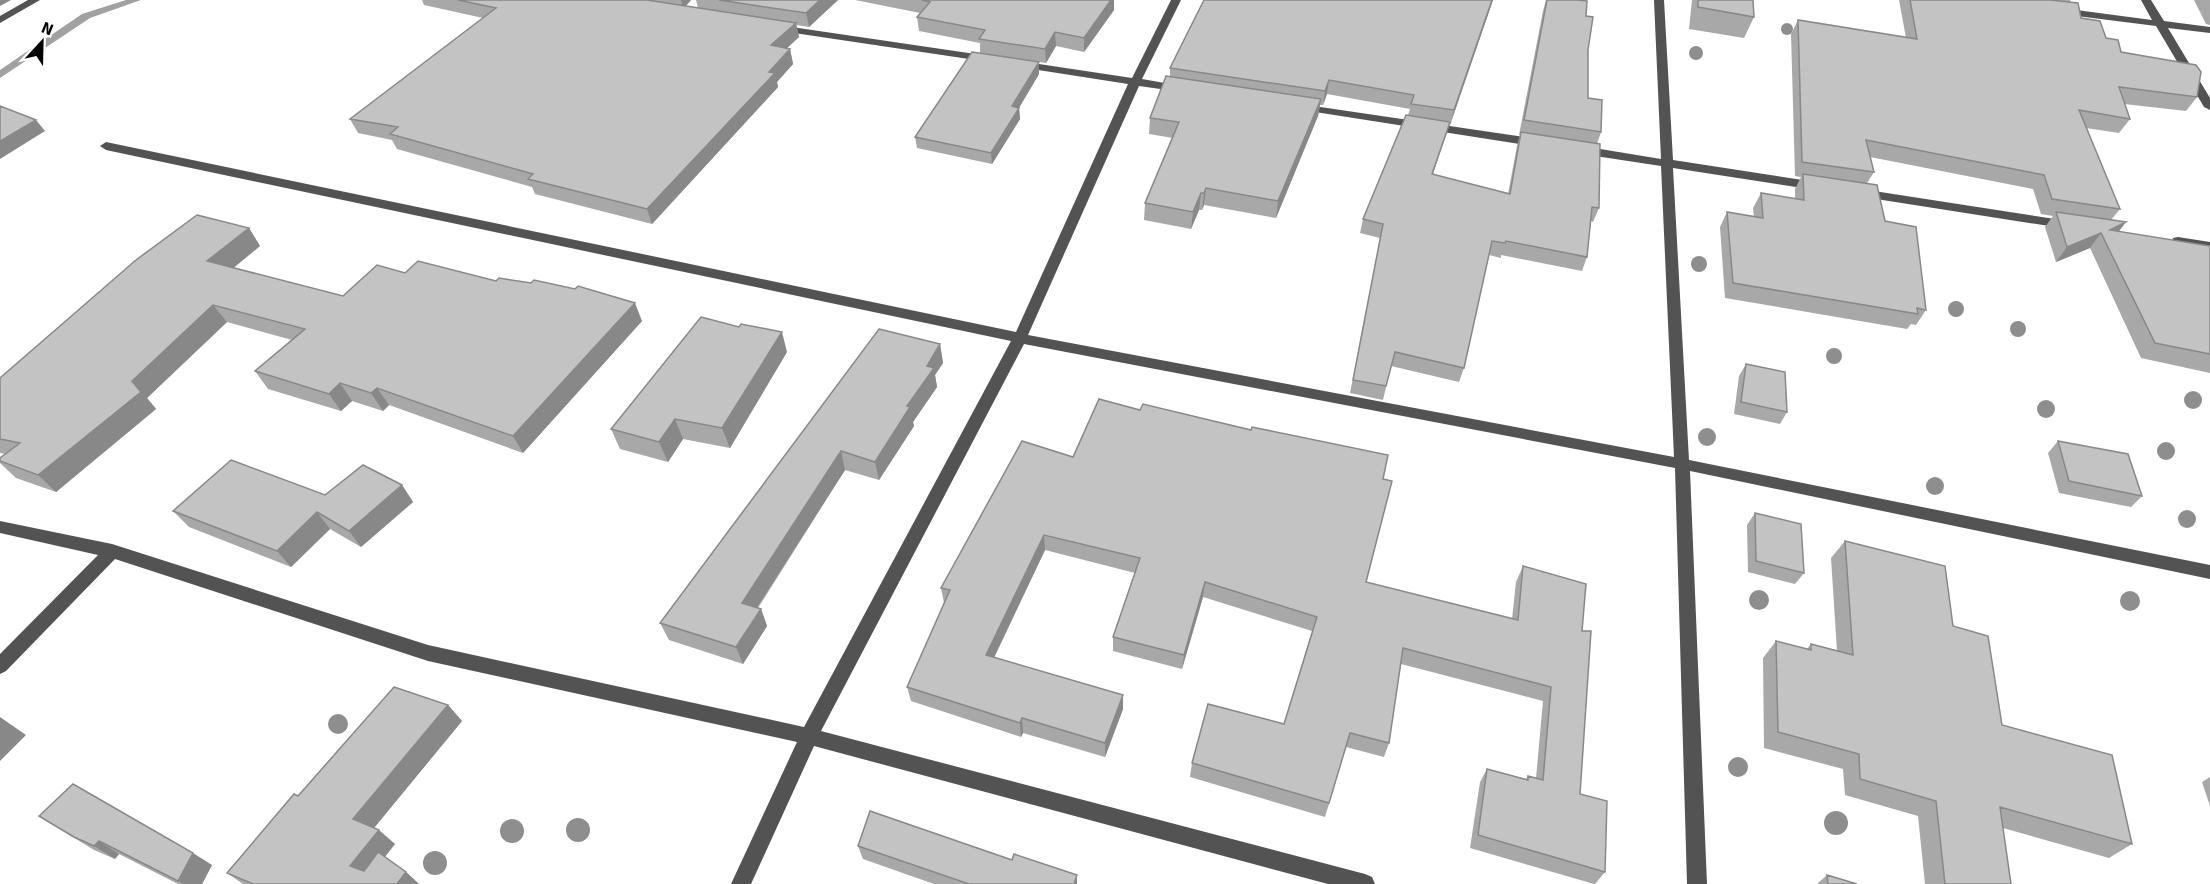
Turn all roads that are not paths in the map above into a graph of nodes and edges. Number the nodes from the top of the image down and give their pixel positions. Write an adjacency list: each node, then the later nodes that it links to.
1 (35, 0): 6 (street)
2 (1176, 0): 10 (street)
3 (1659, 0): 17 (street)
4 (2146, 0): 7 (street)
5 (2047, 10): 7 (street)
6 (0, 20)
7 (2160, 24): 9 (street); 13 (street)
8 (769, 26): 10 (street)
9 (2210, 30)
10 (1135, 81): 11 (street); 21 (street)
11 (1194, 91)
12 (1288, 105): 14 (street)
13 (2210, 107)
14 (1549, 145)
15 (106, 146): 21 (street)
16 (1572, 148): 17 (street)
17 (1667, 163): 18 (street); 22 (street)
18 (2080, 226)
19 (2163, 239): 20 (street)
20 (2210, 246)
21 (1020, 338): 22 (street); 27 (street)
22 (1682, 464): 25 (street); 30 (street)
23 (0, 527): 24 (street)
24 (112, 551): 26 (street); 27 (street)
25 (2210, 572)
26 (0, 666)
27 (809, 736): 28 (street); 29 (street)
28 (741, 884)
29 (1365, 884)
30 (1697, 884)

